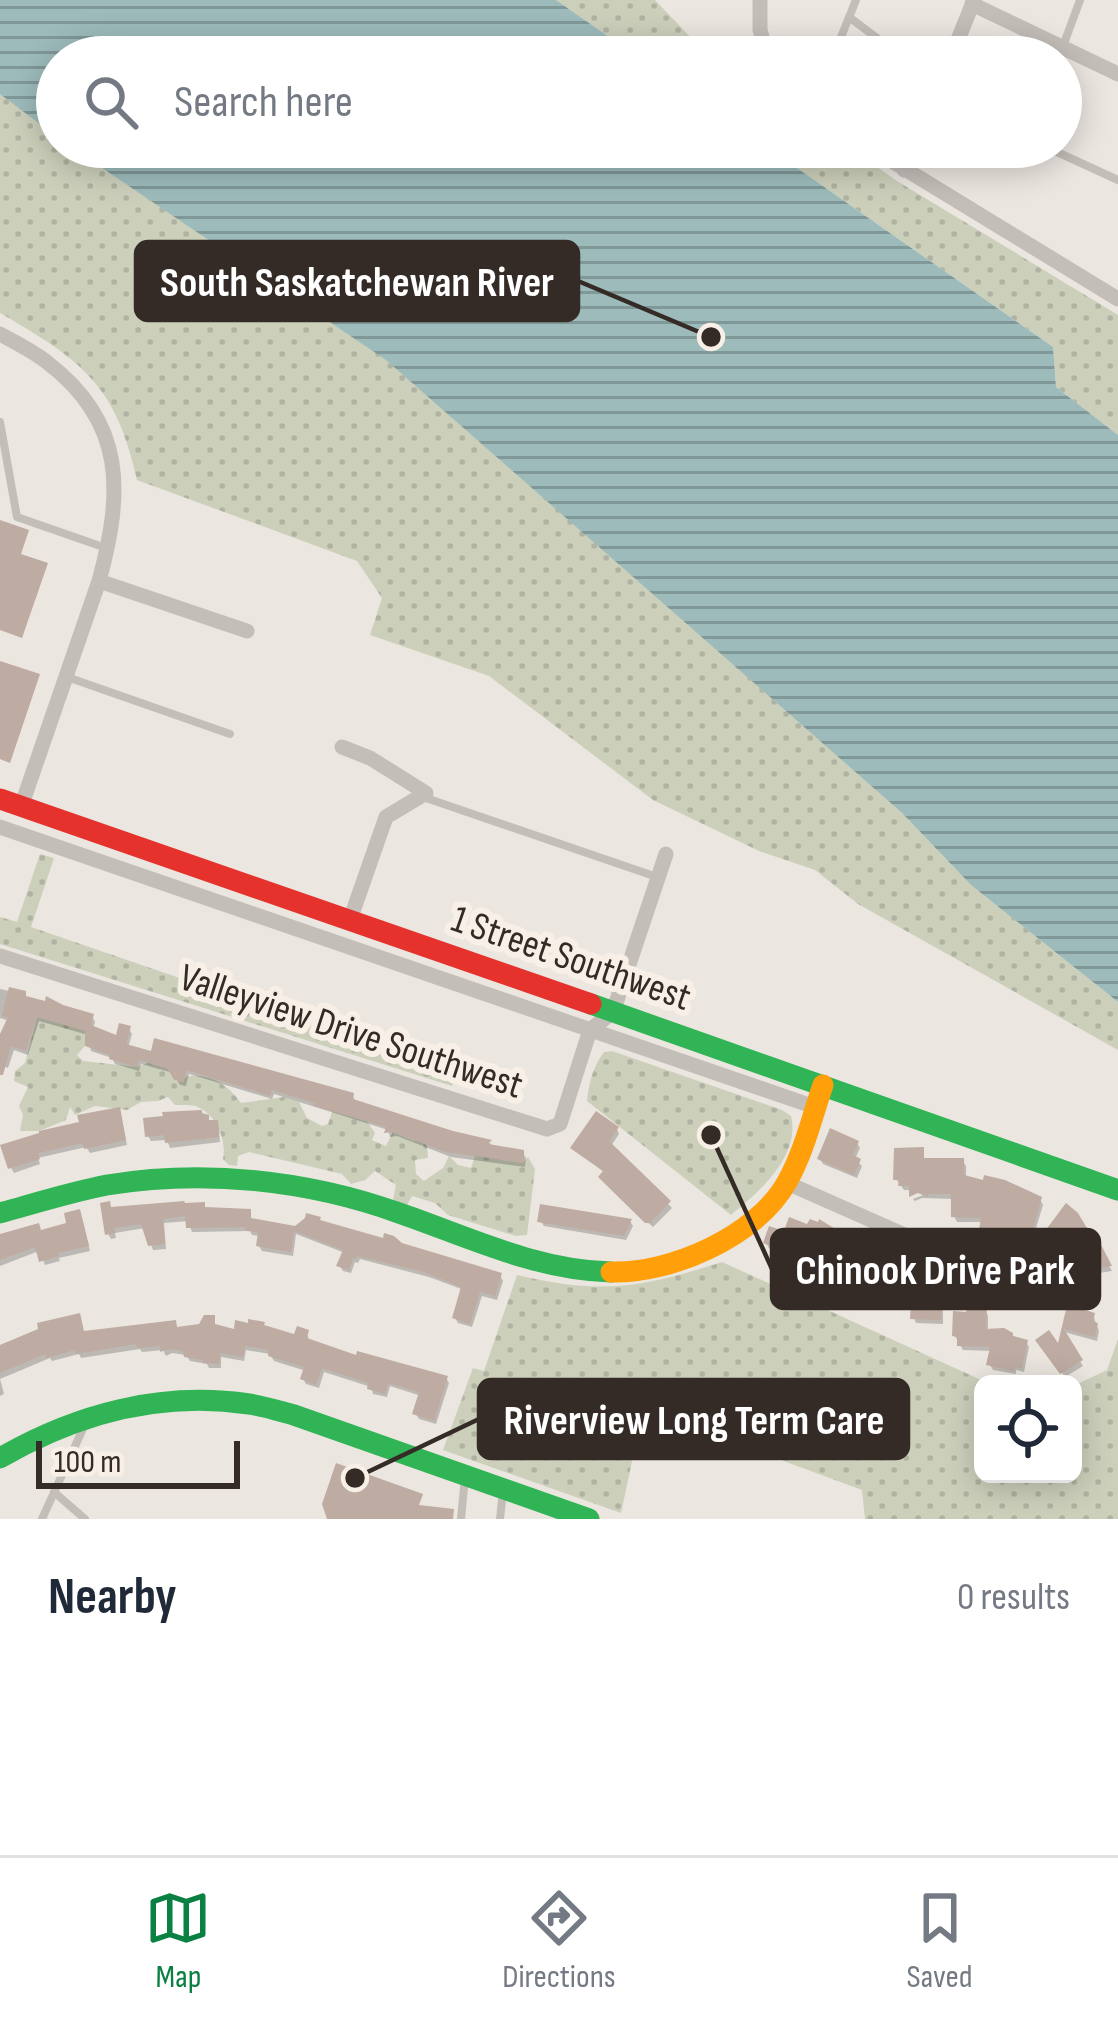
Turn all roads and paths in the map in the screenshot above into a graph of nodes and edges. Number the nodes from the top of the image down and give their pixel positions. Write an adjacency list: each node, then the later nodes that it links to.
1 (760, 0): 6 (street)
2 (856, 0): 5 (lane)
3 (1080, 0): 11 (lane)
4 (973, 2): 9 (street); 10 (street)
5 (849, 17): 7 (lane); 8 (lane)
6 (762, 36)
7 (841, 36)
8 (874, 36)
9 (959, 36)
10 (1037, 36)
11 (1067, 36)
12 (1082, 58): 13 (street)
13 (1118, 74)
14 (1082, 164): 17 (lane)
15 (901, 168): 16 (street)
16 (904, 170): 18 (street)
17 (1118, 180)
18 (1118, 299)
19 (0, 334): 21 (street)
20 (0, 422): 21 (lane)
21 (108, 549): 22 (street)
22 (99, 581): 23 (street); 24 (street)
23 (247, 631)
24 (67, 677): 25 (lane); 28 (street)
25 (230, 734)
26 (342, 747): 27 (street)
27 (422, 796): 31 (lane); 32 (street)
28 (11, 803): 32 (street, 1 Street Southwest)
29 (0, 827): 35 (street, 1 Street Southwest)
30 (666, 854): 31 (street)
31 (657, 877): 34 (street)
32 (350, 920): 34 (street, 1 Street Southwest)
33 (0, 956): 35 (street, Valleyview Drive Southwest)
34 (613, 1012): 35 (street); 36 (street, 1 Street Southwest)
35 (590, 1030): 37 (street, 1 Street Southwest)
36 (823, 1085): 37 (street); 39 (street, 1 Street Southwest)
37 (815, 1107): 38 (street)
38 (787, 1183): 40 (street); 41 (street)
39 (1118, 1190)
40 (0, 1213)
41 (1027, 1289)
42 (87, 1418): 43 (street); 44 (street); 46 (lane)
43 (0, 1458)
44 (466, 1476): 45 (street); 49 (lane)
45 (503, 1489): 50 (lane); 51 (street)
46 (54, 1492): 47 (lane); 48 (lane)
47 (42, 1519)
48 (85, 1519)
49 (461, 1519)
50 (500, 1519)
51 (590, 1519)

